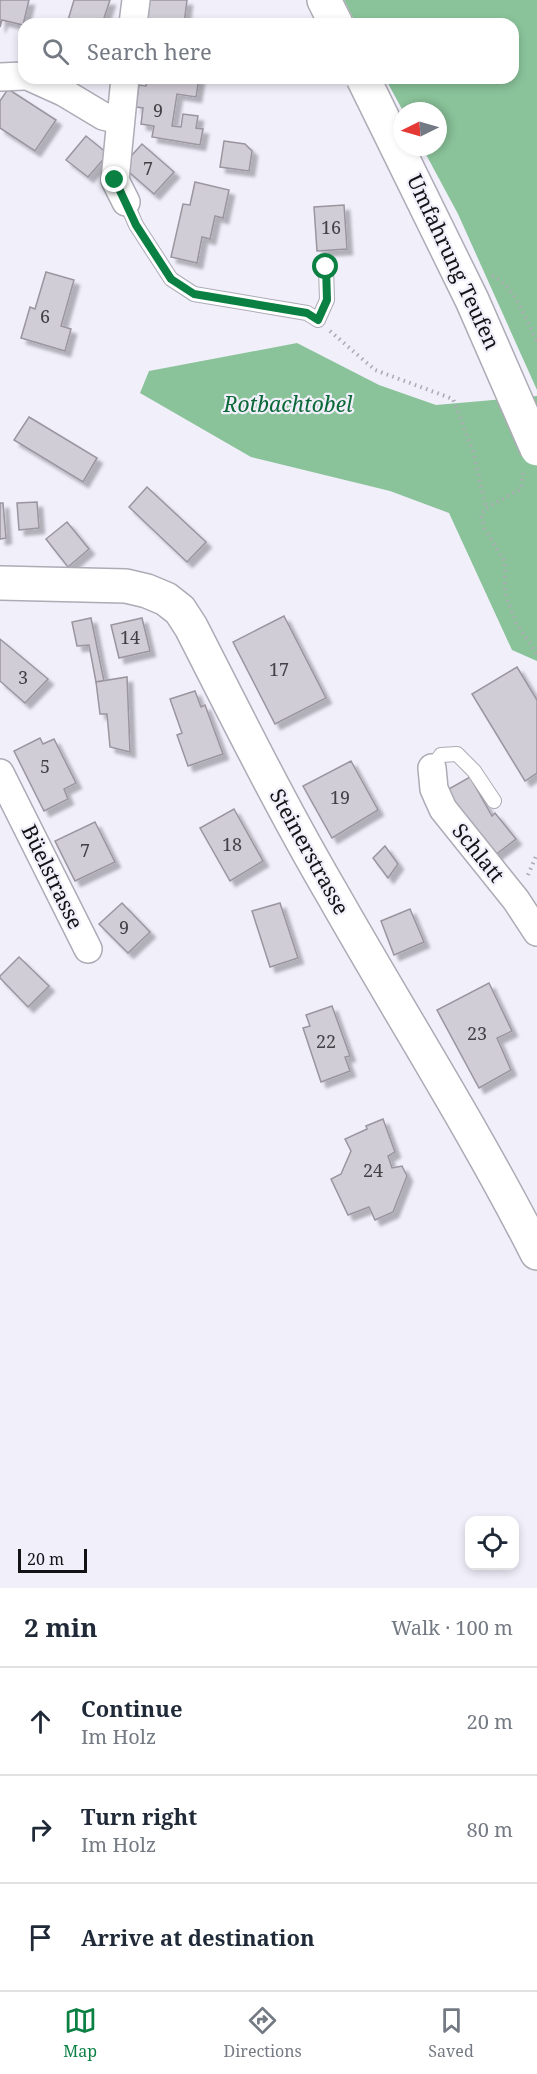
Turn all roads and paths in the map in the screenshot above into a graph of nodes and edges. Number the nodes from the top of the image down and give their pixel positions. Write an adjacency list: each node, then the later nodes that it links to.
1 (136, 0): 3 (street)
2 (324, 0): 4 (street)
3 (134, 18)
4 (333, 18)
5 (18, 76): 6 (street)
6 (0, 77)
7 (45, 84): 10 (street)
8 (124, 84): 10 (street)
9 (366, 84): 16 (street, Umfahrung Teufen, bridge)
10 (120, 120): 11 (street)
11 (126, 202): 14 (lane)
12 (326, 267): 14 (lane)
13 (489, 275): 15 (path)
14 (318, 320): 17 (path)
15 (537, 342)
16 (530, 457): 17 (path)
17 (486, 508): 19 (path)
18 (0, 583): 25 (street, Steinerstrasse)
19 (537, 654)
20 (432, 768): 22 (lane); 23 (street, Schlatt)
21 (0, 772): 24 (street, Büelstrasse)
22 (494, 801)
23 (537, 932)
24 (88, 949)
25 (537, 1253)

